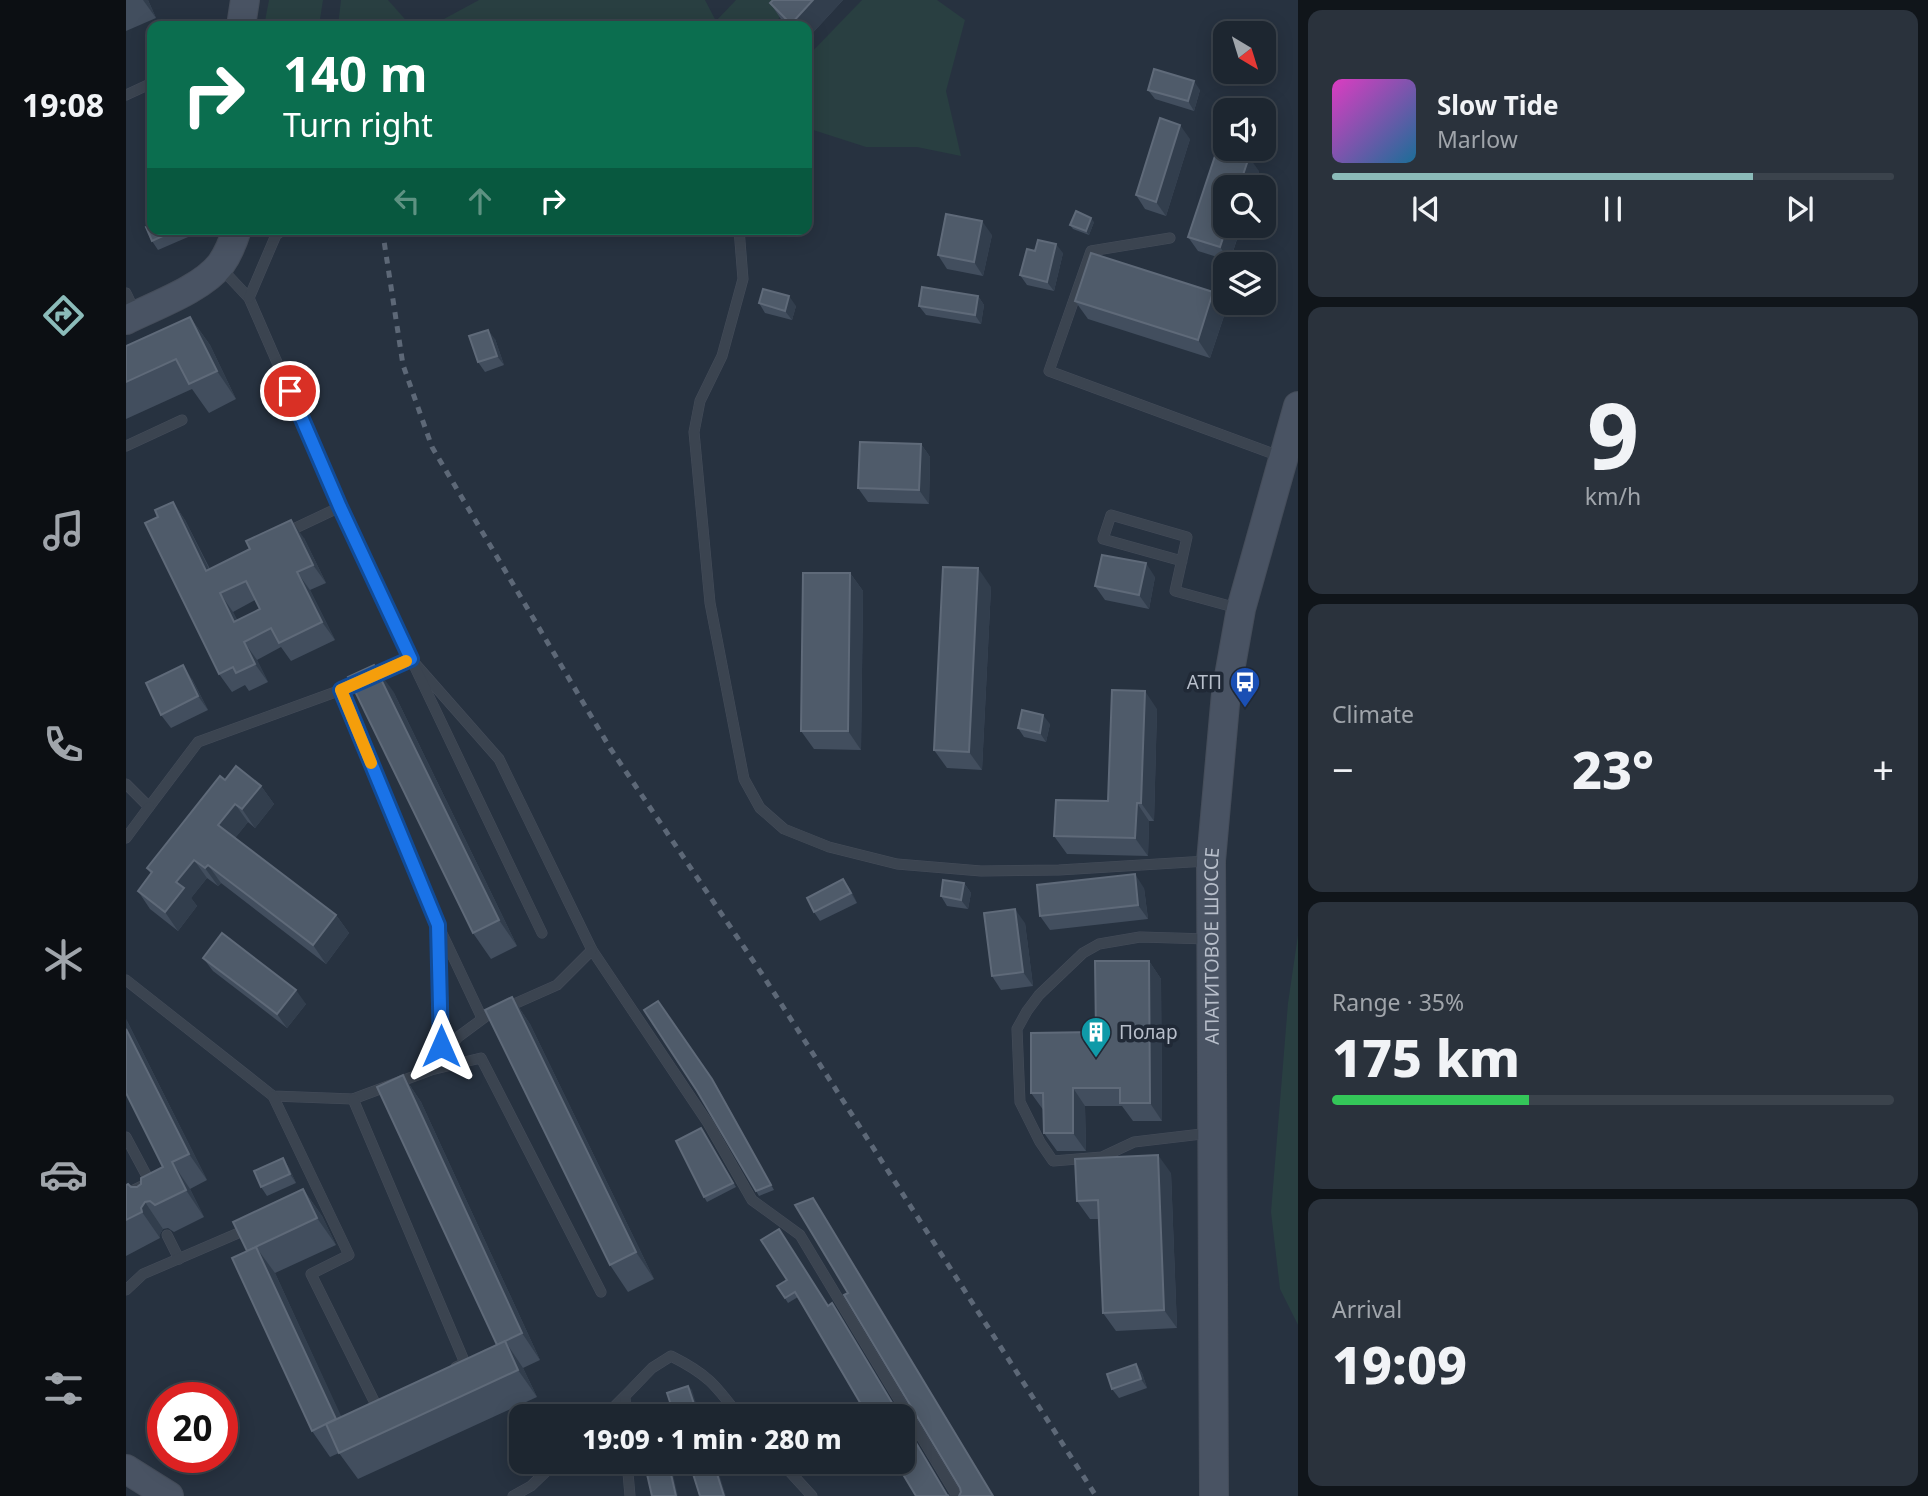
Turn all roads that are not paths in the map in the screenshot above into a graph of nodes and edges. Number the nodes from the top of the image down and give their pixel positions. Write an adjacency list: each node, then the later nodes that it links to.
1 (147, 85): 2 (lane)
2 (126, 95)
3 (235, 235): 7 (street)
4 (276, 235): 8 (lane)
5 (739, 235): 23 (lane)
6 (1170, 238): 13 (lane)
7 (219, 266): 8 (lane); 9 (street)
8 (249, 298): 14 (lane)
9 (129, 309)
10 (1298, 406): 13 (street, АПАТИТОВОЕ ШОССЕ)
11 (182, 420): 12 (lane)
12 (126, 446)
13 (1283, 458): 17 (street, АПАТИТОВОЕ ШОССЕ)
14 (340, 507): 15 (lane); 18 (lane)
15 (281, 535)
16 (1182, 561): 16 (lane); 17 (lane)
17 (1241, 609): 23 (street, АПАТИТОВОЕ ШОССЕ)
18 (411, 659): 19 (lane); 25 (lane); 27 (lane)
19 (341, 690): 21 (lane); 24 (lane)
20 (126, 784): 21 (lane)
21 (149, 807): 22 (lane)
22 (126, 838)
23 (1211, 861): 26 (street, АПАТИТОВОЕ ШОССЕ)
24 (438, 925): 29 (lane); 30 (lane)
25 (541, 933)
26 (1212, 939): 33 (street, АПАТИТОВОЕ ШОССЕ); 33 (lane)
27 (592, 950): 29 (lane); 59 (lane)
28 (126, 980): 31 (lane)
29 (482, 1018): 30 (lane)
30 (431, 1070): 32 (lane); 44 (lane)
31 (273, 1097): 32 (lane); 38 (lane)
32 (353, 1099): 45 (lane)
33 (1212, 1133): 60 (street, АПАТИТОВОЕ ШОССЕ)
34 (126, 1136): 35 (lane)
35 (142, 1186): 36 (lane); 37 (lane)
36 (126, 1194)
37 (148, 1196)
38 (321, 1197): 39 (lane); 47 (lane)
39 (309, 1202)
40 (262, 1223): 42 (lane)
41 (167, 1235): 42 (lane)
42 (179, 1259): 43 (lane)
43 (126, 1290)
44 (601, 1292)
45 (443, 1374)
46 (625, 1396): 48 (lane); 49 (lane); 50 (lane)
47 (388, 1401)
48 (617, 1404)
49 (625, 1404)
50 (730, 1404)
51 (126, 1469): 55 (street)
52 (543, 1474): 56 (lane)
53 (628, 1474): 57 (lane)
54 (791, 1474): 58 (lane)
55 (169, 1496)
56 (513, 1496)
57 (630, 1496)
58 (812, 1496)
59 (957, 1496)
60 (1214, 1496)

